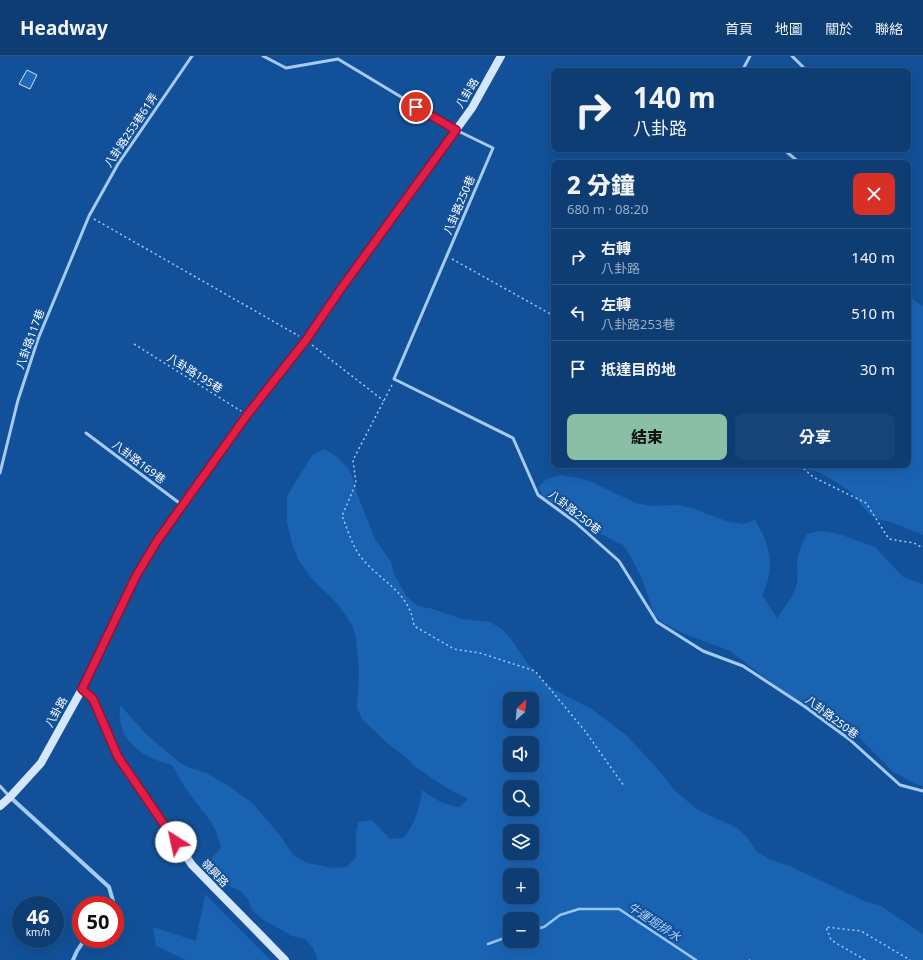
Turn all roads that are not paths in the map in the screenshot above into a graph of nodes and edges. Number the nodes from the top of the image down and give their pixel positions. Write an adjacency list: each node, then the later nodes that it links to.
1 (192, 56): 11 (lane, 八卦路253巷61弄)
2 (263, 56): 8 (lane)
3 (501, 56): 8 (main road, 八卦路)
4 (750, 56): 6 (lane)
5 (792, 56): 7 (lane)
6 (744, 68)
7 (804, 68)
8 (456, 130): 14 (main road, 八卦路); 17 (lane, 八卦路250巷)
9 (787, 152): 10 (lane)
10 (796, 160)
11 (89, 216): 13 (lane, 八卦路117巷)
12 (86, 433): 14 (lane, 八卦路169巷)
13 (0, 472)
14 (182, 505): 15 (main road, 八卦路)
15 (82, 689): 18 (main road, 八卦路); 23 (main road, 嶺興路)
16 (0, 786): 18 (lane)
17 (923, 791)
18 (10, 797): 19 (main road, 八卦路); 20 (street)
19 (0, 806)
20 (112, 896)
21 (79, 948): 22 (street)
22 (73, 960)
23 (285, 960)

